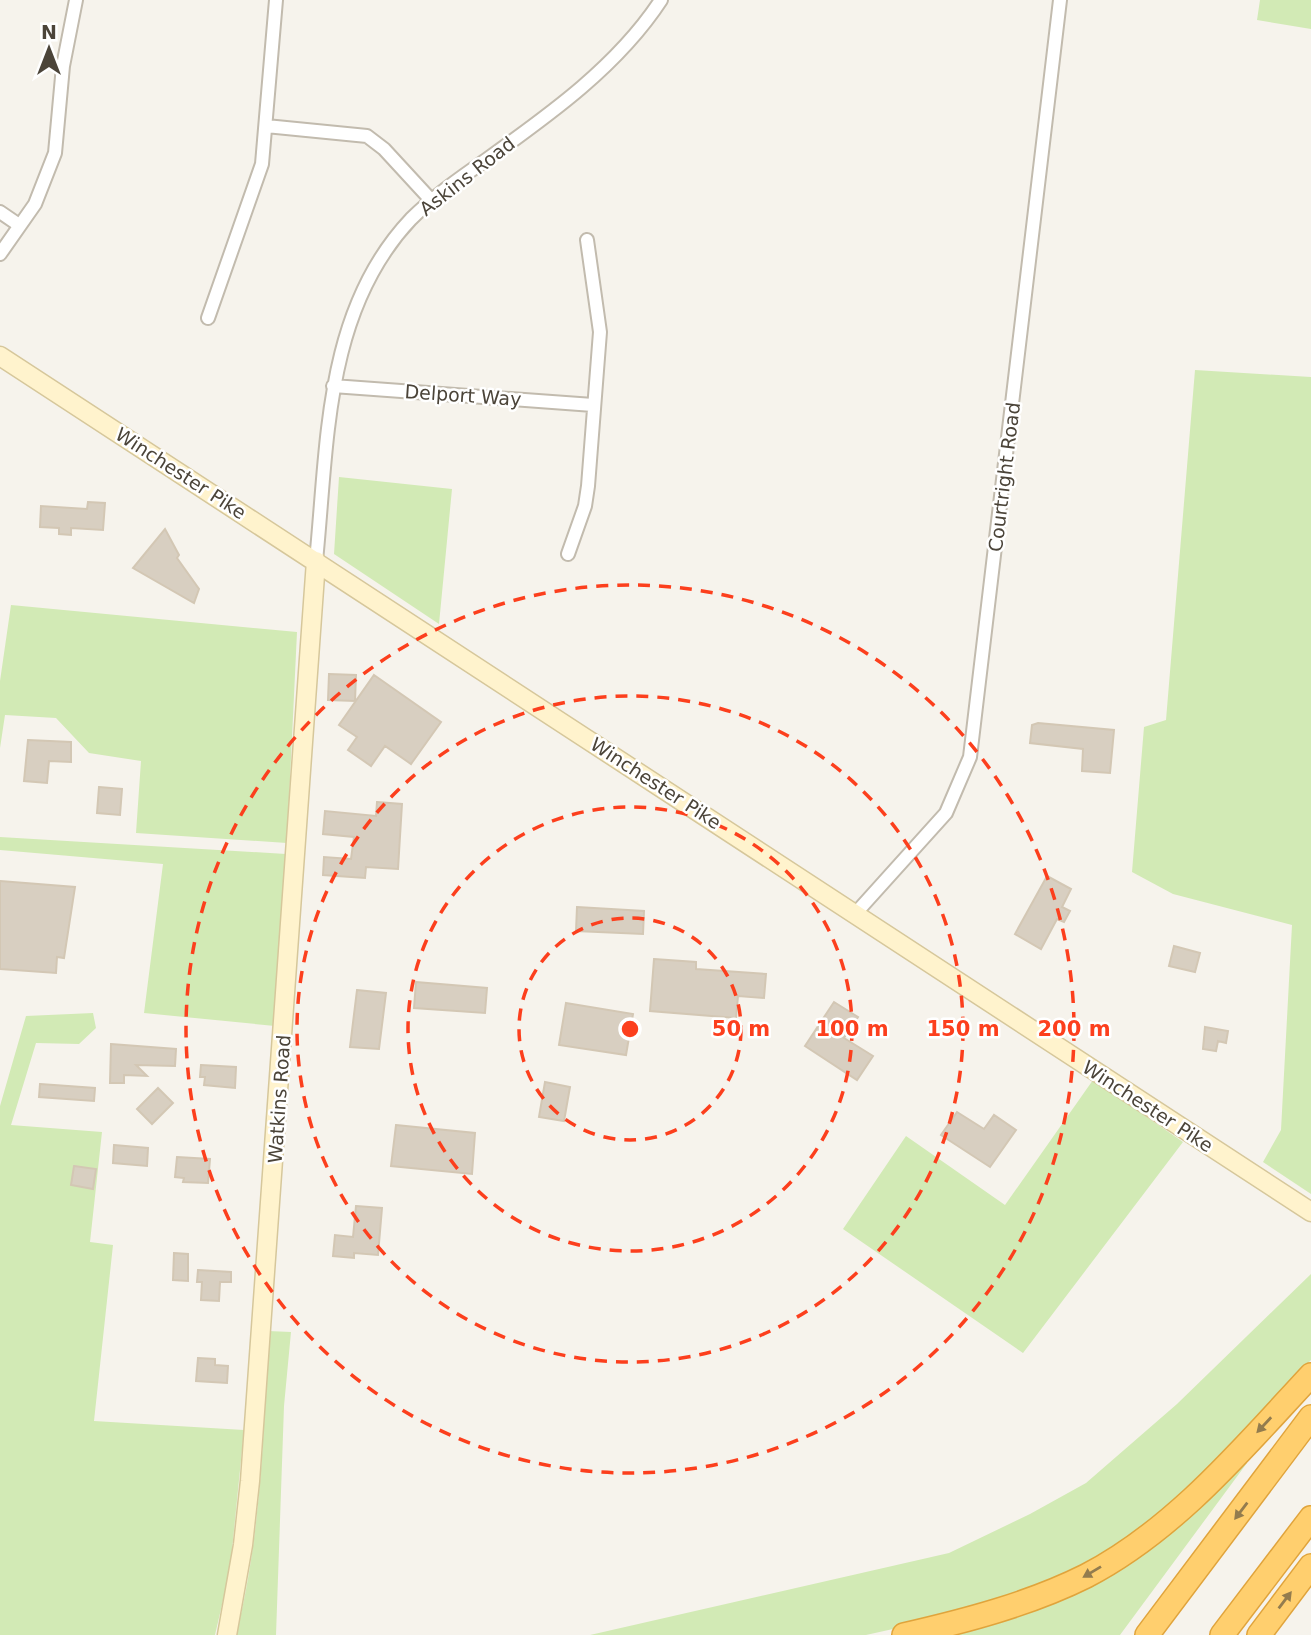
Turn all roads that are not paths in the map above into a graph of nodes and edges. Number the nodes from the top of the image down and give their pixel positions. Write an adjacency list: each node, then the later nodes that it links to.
1 (76, 0): 8 (street)
2 (276, 0): 5 (street)
3 (662, 0): 6 (street, Askins Road)
4 (1060, 0): 17 (street, Courtright Road)
5 (266, 126): 6 (street); 11 (street)
6 (431, 200): 13 (street, Askins Road)
7 (0, 212): 8 (street)
8 (19, 225): 10 (street)
9 (587, 240): 14 (street)
10 (0, 254)
11 (208, 318)
12 (0, 356): 16 (main road, Winchester Pike)
13 (333, 386): 14 (street, Delport Way); 16 (street, Askins Road)
14 (593, 405): 15 (street)
15 (568, 554)
16 (316, 561): 17 (main road, Winchester Pike); 23 (main road, Watkins Road)
17 (855, 914): 18 (main road, Winchester Pike)
18 (1311, 1212)
19 (1311, 1375): 24 (highway, one-way to 24)
20 (1311, 1417): 25 (highway, one-way to 25)
21 (1311, 1518): 26 (highway)
22 (1311, 1566): 27 (highway, one-way to 22)
23 (227, 1635)
24 (904, 1635)
25 (1147, 1635)
26 (1222, 1635)
27 (1259, 1635)

